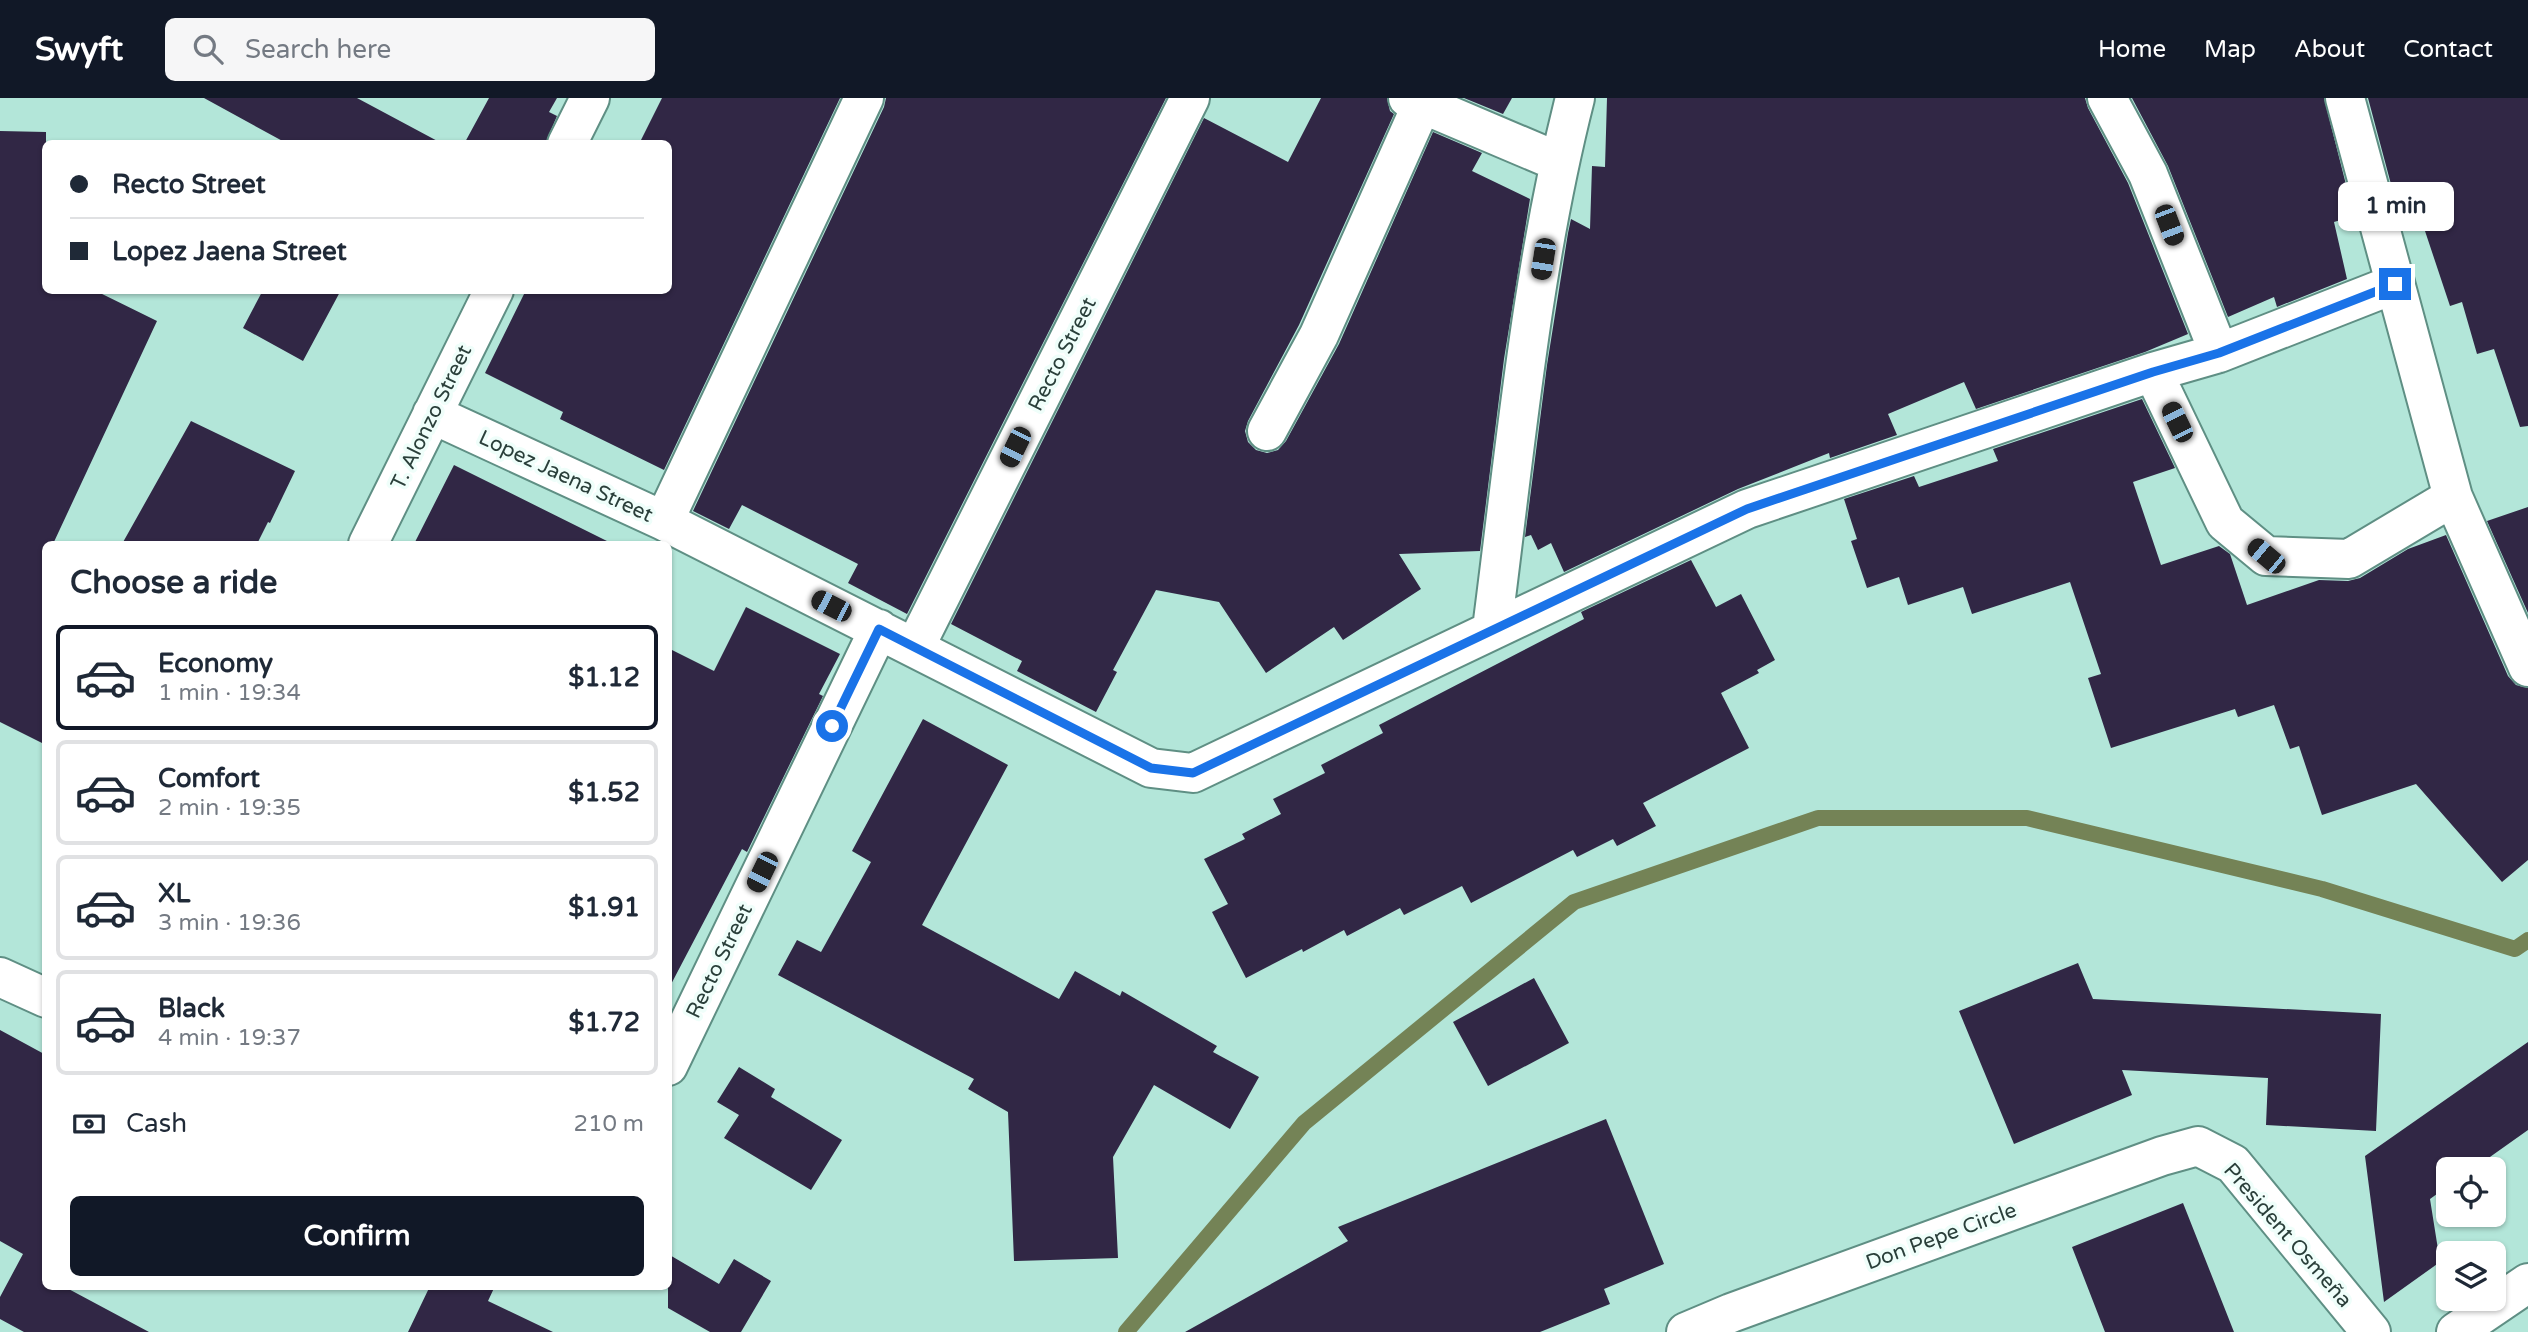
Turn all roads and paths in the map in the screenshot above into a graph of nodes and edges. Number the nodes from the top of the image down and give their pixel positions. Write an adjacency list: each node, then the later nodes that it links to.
1 (590, 98): 8 (street)
2 (864, 98): 17 (street)
3 (1190, 98): 21 (street, Recto Street)
4 (1575, 98): 9 (street)
5 (2107, 98): 12 (street)
6 (2345, 98): 10 (street)
7 (1415, 101): 9 (street); 15 (street)
8 (569, 140)
9 (1559, 162): 20 (street)
10 (2395, 284): 12 (street, Lopez Jaena Street); 16 (street)
11 (492, 294): 14 (street, T. Alonzo Street)
12 (2219, 353): 13 (street, Lopez Jaena Street)
13 (2153, 372): 16 (street); 20 (street, Lopez Jaena Street)
14 (432, 414): 17 (street, Lopez Jaena Street); 18 (street, T. Alonzo Street)
15 (1267, 431)
16 (2453, 497): 22 (street)
17 (664, 521): 19 (street, Lopez Jaena Street)
18 (369, 541)
19 (879, 629): 21 (street, Lopez Jaena Street); 25 (street, Recto Street)
20 (1492, 629): 21 (street, Lopez Jaena Street)
21 (915, 647)
22 (2528, 667)
23 (0, 978): 24 (street)
24 (42, 996)
25 (672, 1058)
26 (2198, 1146): 28 (street, Don Pepe Circle); 30 (street, President Osmeña)
27 (2528, 1283): 31 (street)
28 (1734, 1323): 29 (street, Don Pepe Circle)
29 (1686, 1332)
30 (2371, 1332)
31 (2456, 1332)

